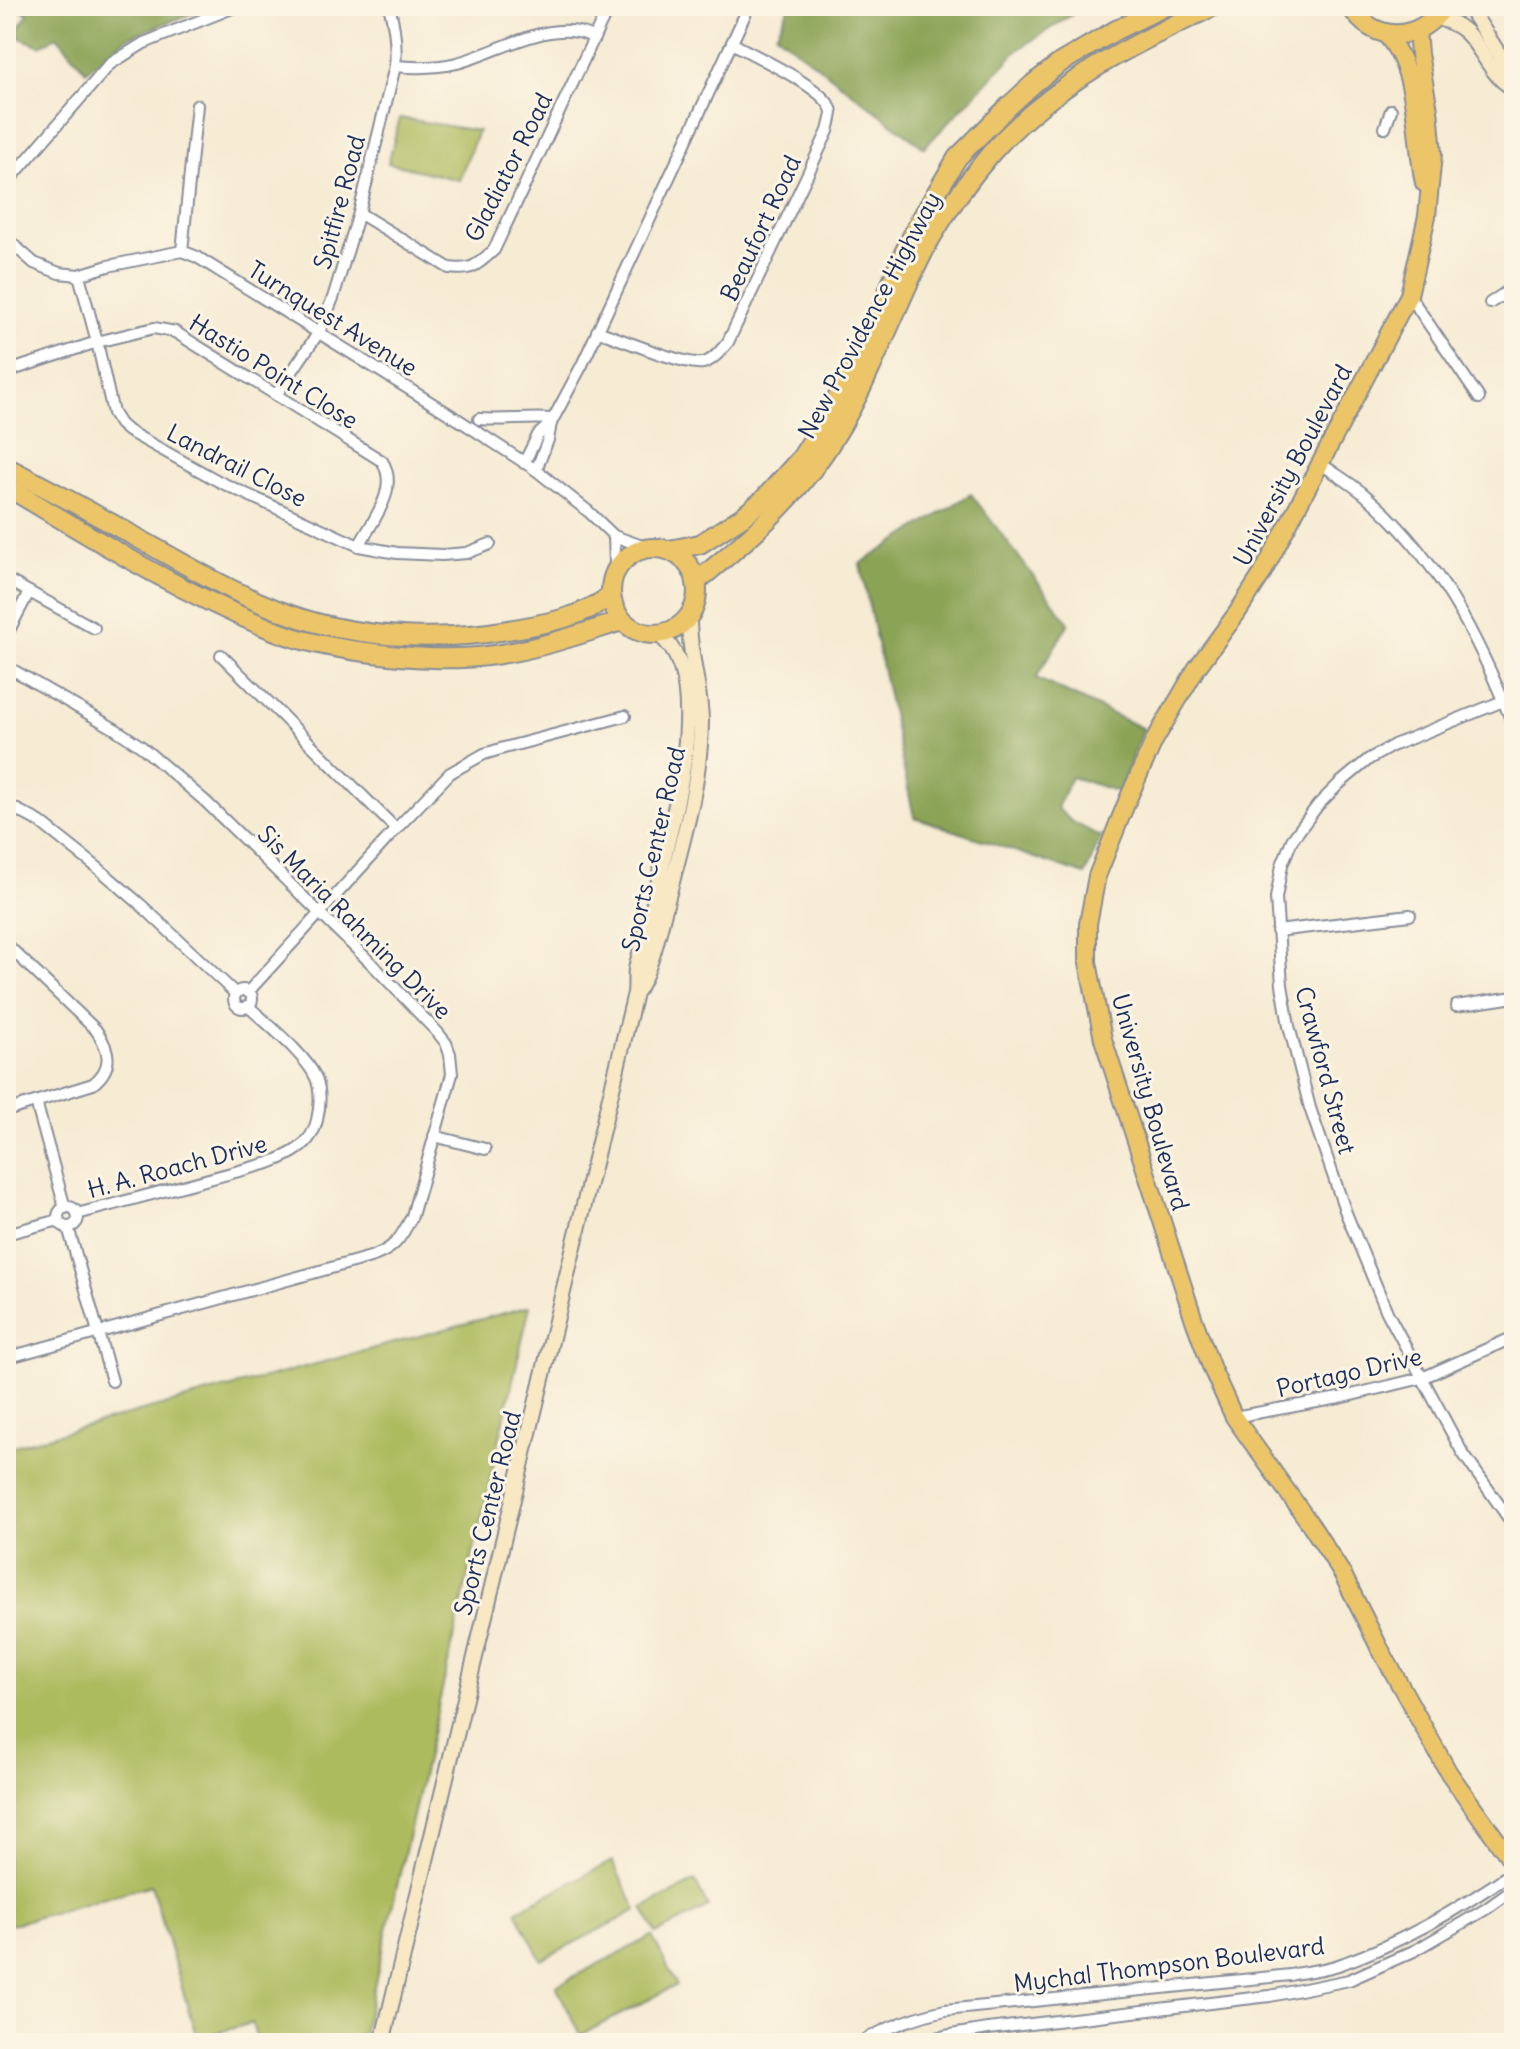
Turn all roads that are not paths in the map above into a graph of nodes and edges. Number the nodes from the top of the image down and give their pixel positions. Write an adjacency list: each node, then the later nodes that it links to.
1 (237, 6): 19 (street)
2 (389, 6): 14 (street, Spitfire Road)
3 (609, 6): 12 (street, Gladiator Road)
4 (749, 6): 13 (street)
5 (1166, 6): 45 (highway, New Providence Highway)
6 (1214, 6): 48 (highway, New Providence Highway)
7 (1351, 6): 11 (highway)
8 (1468, 6): 15 (main road)
9 (1440, 12): 10 (highway); 15 (main road)
10 (1417, 30): 11 (highway); 20 (main road, University Boulevard)
11 (1383, 32): 20 (main road, University Boulevard)
12 (594, 38): 14 (street); 21 (street, Gladiator Road)
13 (732, 43): 28 (street); 28 (street, Beaufort Road)
14 (395, 66): 21 (street, Spitfire Road)
15 (1513, 88)
16 (197, 105): 23 (street)
17 (1391, 110): 18 (street)
18 (1385, 128)
19 (6, 184)
20 (1428, 200): 26 (main road, University Boulevard)
21 (359, 213): 29 (street, Spitfire Road)
22 (6, 238): 24 (street)
23 (182, 251): 24 (street); 29 (street, Turnquest Avenue)
24 (79, 275): 30 (street, Landrail Close)
25 (1514, 287): 27 (street)
26 (1409, 295): 33 (street); 37 (main road, University Boulevard)
27 (1490, 303)
28 (597, 331): 35 (street)
29 (319, 332): 32 (street, Spitfire Road); 36 (street, Turnquest Avenue)
30 (97, 342): 31 (street, Hastio Point Close); 32 (street, Hastio Point Close); 43 (street, Landrail Close)
31 (6, 372)
32 (276, 395): 43 (street, Hastio Point Close)
33 (1479, 398)
34 (479, 419): 35 (street)
35 (552, 421): 36 (street); 39 (street)
36 (524, 463): 39 (street, Turnquest Avenue)
37 (1320, 463): 58 (street); 86 (main road, University Boulevard)
38 (6, 467): 50 (highway)
39 (536, 470): 41 (street, Turnquest Avenue)
40 (6, 486): 52 (highway)
41 (614, 536): 44 (street); 46 (street)
42 (490, 544): 43 (street, Landrail Close)
43 (359, 546)
44 (648, 548): 45 (highway); 46 (highway)
45 (669, 550): 48 (highway)
46 (613, 575): 50 (highway)
47 (6, 579): 49 (street)
48 (696, 582): 51 (highway)
49 (29, 592): 53 (street); 55 (street)
50 (610, 596): 52 (highway)
51 (689, 616): 54 (highway); 68 (main road, Sports Center Road)
52 (622, 621): 54 (highway)
53 (94, 628)
54 (658, 634): 68 (main road, Sports Center Road)
55 (6, 636)
56 (221, 655): 62 (street)
57 (6, 666): 63 (street, Sis Maria Rahming Drive)
58 (1503, 701): 60 (street); 65 (street, Crawford Street)
59 (625, 716): 62 (street)
60 (1514, 727)
61 (6, 804): 69 (street)
62 (396, 829): 63 (street)
63 (320, 914): 67 (street); 75 (street, Sis Maria Rahming Drive)
64 (1410, 915): 65 (street)
65 (1277, 931): 84 (street, Crawford Street)
66 (6, 944): 73 (street)
67 (248, 992): 69 (street); 71 (street)
68 (635, 993): 91 (main road, Sports Center Road)
69 (236, 994): 71 (street)
70 (1514, 997): 72 (street)
71 (248, 1006): 78 (street, H. A. Roach Drive)
72 (1456, 1006)
73 (36, 1102): 74 (street); 77 (street)
74 (6, 1111)
75 (434, 1136): 76 (street); 81 (street, Sis Maria Rahming Drive)
76 (485, 1149)
77 (65, 1208): 78 (street); 79 (street)
78 (77, 1214): 79 (street)
79 (64, 1223): 80 (street); 81 (street)
80 (6, 1234)
81 (98, 1332): 83 (street, Sis Maria Rahming Drive); 85 (street)
82 (1514, 1337): 84 (street, Portago Drive)
83 (6, 1358)
84 (1422, 1378): 86 (street, Portago Drive); 87 (street, Crawford Street)
85 (112, 1381)
86 (1234, 1417): 88 (main road, University Boulevard)
87 (1514, 1526)
88 (1514, 1864)
89 (1514, 1871): 92 (street, Mychal Thompson Boulevard)
90 (1514, 1889): 93 (street, Mychal Thompson Boulevard)
91 (382, 2043)
92 (860, 2043)
93 (915, 2043)

